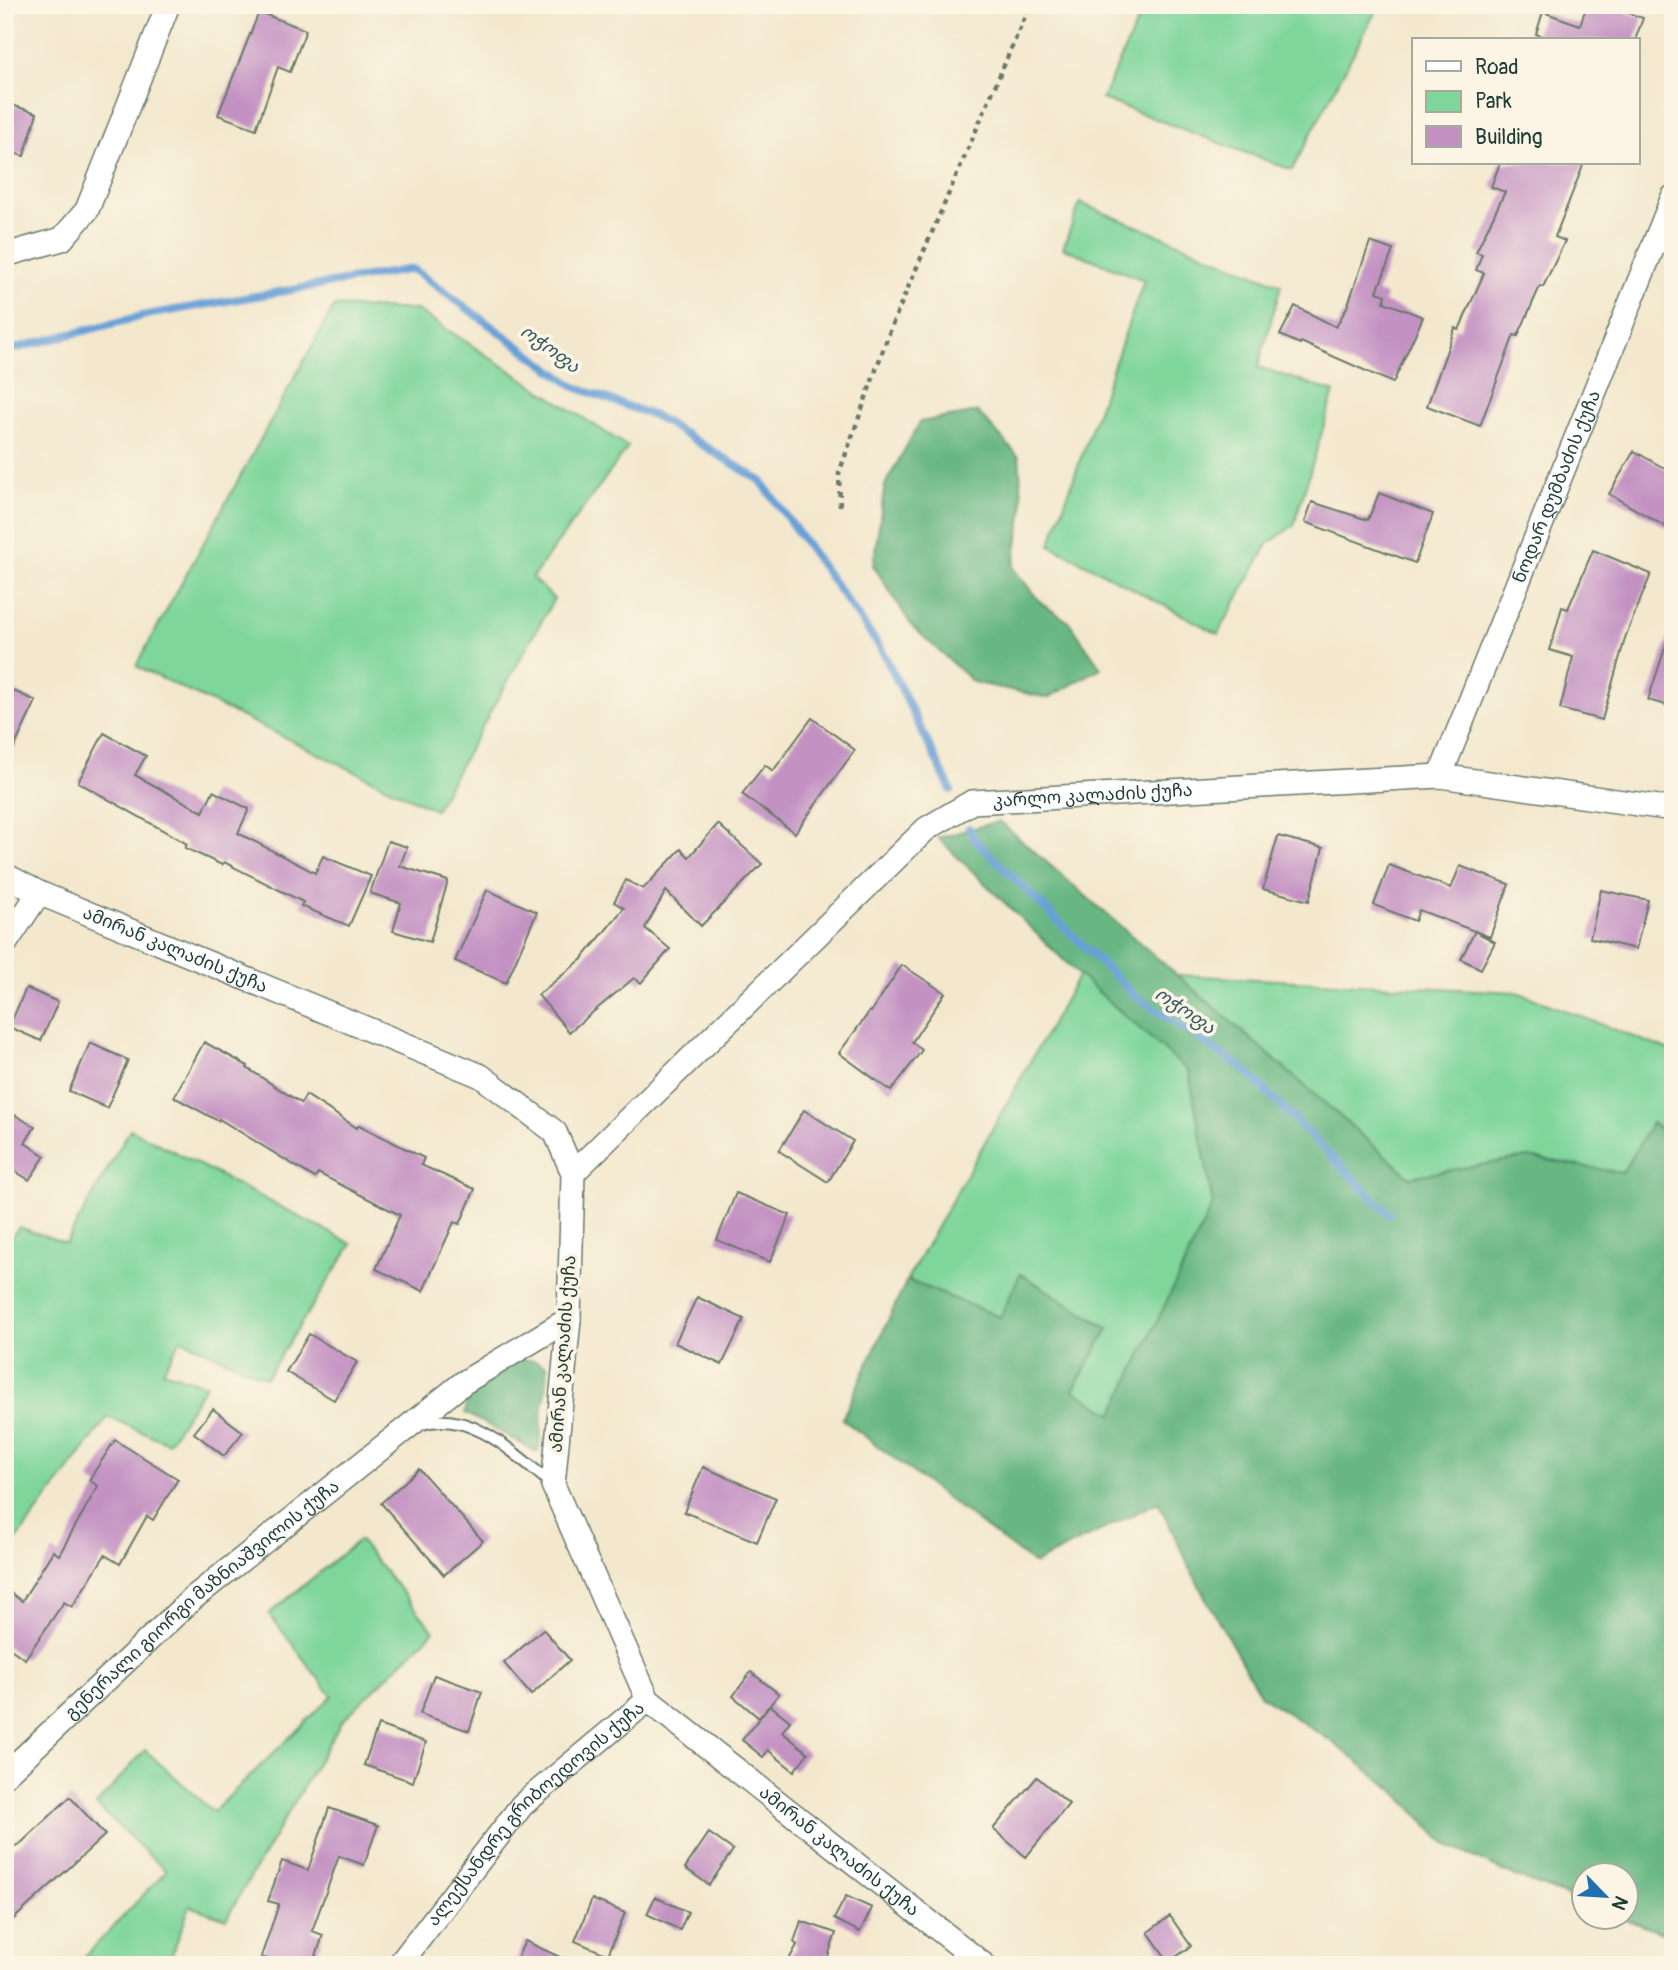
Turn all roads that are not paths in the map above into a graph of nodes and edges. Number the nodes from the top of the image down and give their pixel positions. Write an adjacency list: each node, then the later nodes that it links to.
1 (168, 5): 3 (street)
2 (1673, 197): 4 (street, ნოდარ დუმბაძის ქუჩა)
3 (5, 255)
4 (1440, 776): 5 (street, კარლო კალაძის ქუჩა); 9 (street, კარლო კალაძის ქუჩა)
5 (1673, 809)
6 (5, 875): 7 (street, ამირან კალაძის ქუჩა)
7 (39, 893): 8 (street); 9 (street, ამირან კალაძის ქუჩა)
8 (5, 944)
9 (573, 1173): 10 (street, ამირან კალაძის ქუჩა)
10 (569, 1319): 11 (street, გენერალი გიორგი მაზნიაშვილის ქუჩა); 12 (street, ამირან კალაძის ქუჩა)
11 (405, 1430): 12 (lane, გენერალი გიორგი მაზნიაშვილის ქუჩა); 14 (street, გენერალი გიორგი მაზნიაშვილის ქუჩა)
12 (553, 1485): 13 (street, ამირან კალაძის ქუჩა)
13 (648, 1700): 15 (street, ალექსანდრე გრიბოედოვის ქუჩა); 16 (street, ამირან კალაძის ქუჩა)
14 (5, 1775)
15 (399, 1965)
16 (984, 1965)

